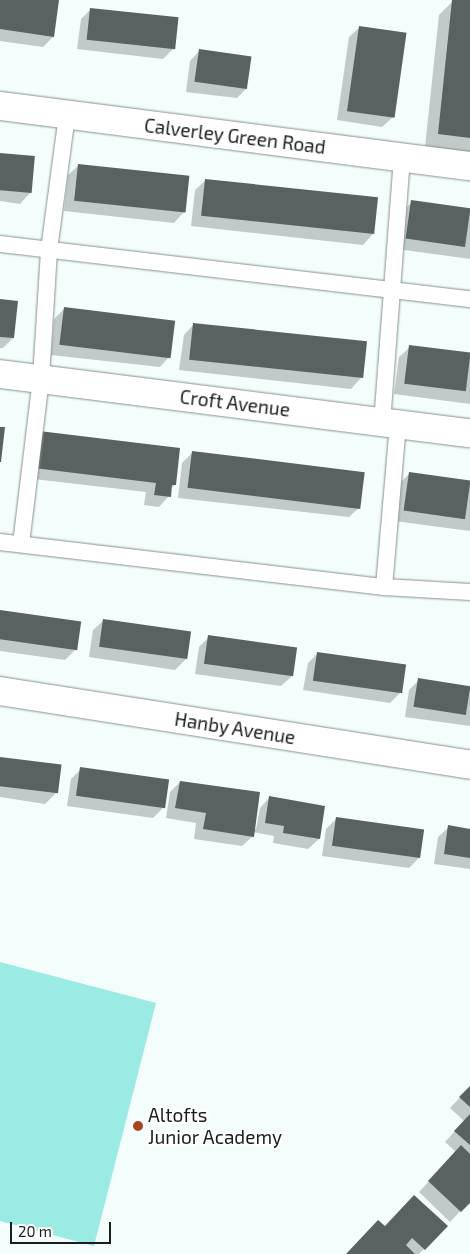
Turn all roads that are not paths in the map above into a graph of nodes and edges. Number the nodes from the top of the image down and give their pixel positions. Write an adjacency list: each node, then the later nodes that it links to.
1 (0, 106): 2 (street, Calverley Green Road)
2 (67, 115): 3 (street, Calverley Green Road); 6 (lane)
3 (402, 158): 4 (street, Calverley Green Road); 7 (lane)
4 (470, 166)
5 (0, 244): 6 (lane)
6 (49, 250): 7 (lane); 10 (lane)
7 (393, 290): 8 (lane); 11 (lane)
8 (470, 299)
9 (0, 374): 10 (street, Croft Avenue)
10 (41, 378): 11 (street, Croft Avenue); 14 (lane)
11 (390, 423): 12 (street, Croft Avenue); 15 (lane)
12 (470, 433)
13 (0, 542): 14 (lane)
14 (21, 544): 15 (lane)
15 (384, 586): 16 (lane)
16 (470, 592)
17 (0, 691): 18 (street, Hanby Avenue)
18 (470, 765)

